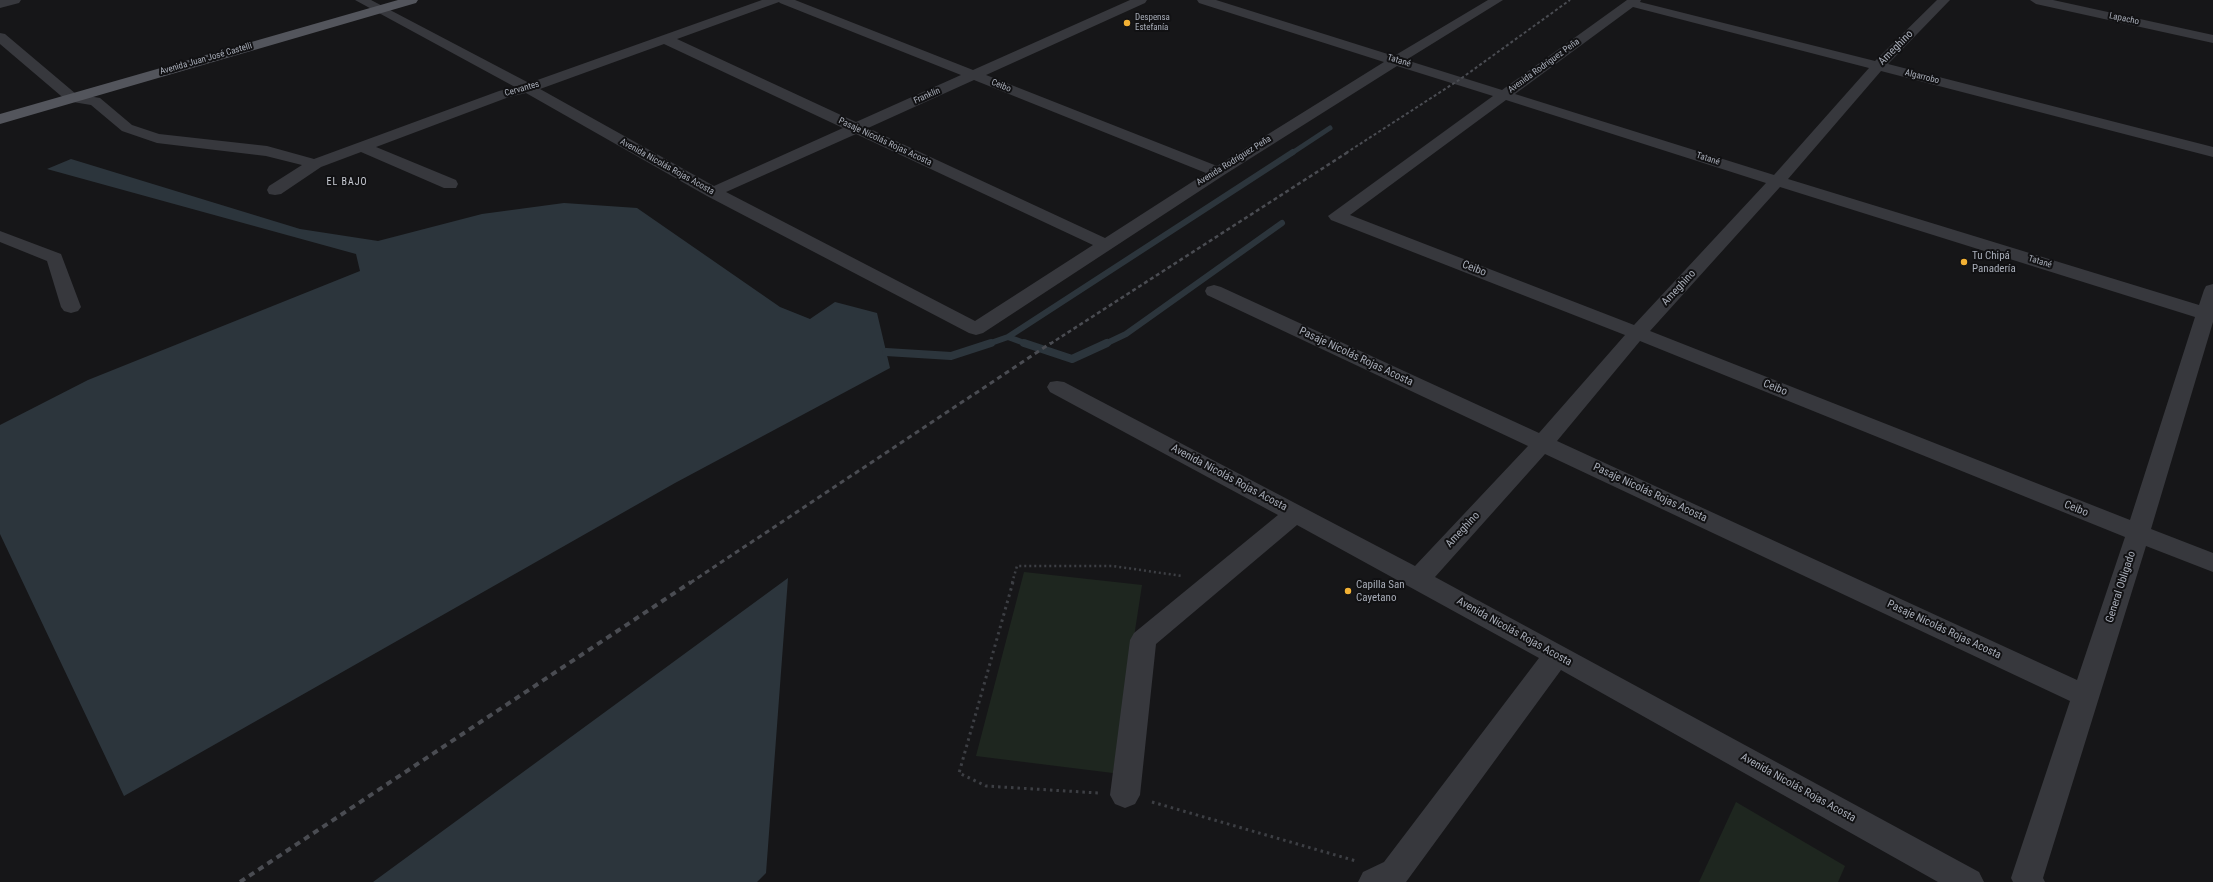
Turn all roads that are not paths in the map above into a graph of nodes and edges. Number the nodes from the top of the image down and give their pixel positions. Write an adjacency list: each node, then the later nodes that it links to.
1 (15, 0): 11 (street)
2 (412, 0): 12 (main road, Avenida Juan José Castelli)
3 (774, 0): 14 (street, Cervantes)
4 (784, 0): 18 (street, Ceibo)
5 (1141, 0): 18 (street, Franklin)
6 (1203, 0): 16 (street, Tatané)
7 (1497, 0): 16 (street, Avenida Rodríguez Peña)
8 (1944, 0): 17 (street, Ameghino)
9 (2036, 0): 15 (street, Lapacho)
10 (1633, 1): 17 (street, Algarrobo); 20 (street, Avenida Rodríguez Peña)
11 (0, 4)
12 (373, 4): 19 (street, Avenida Nicolás Rojas Acosta); 21 (main road, Avenida Juan José Castelli)
13 (0, 37): 21 (street)
14 (665, 39): 19 (street, Cervantes); 24 (street, Pasaje Nicolás Rojas Acosta)
15 (2213, 39)
16 (1396, 60): 20 (street, Tatané); 28 (street, Avenida Rodríguez Peña)
17 (1878, 66): 26 (street, Algarrobo); 29 (street, Ameghino)
18 (974, 75): 24 (street, Franklin); 28 (street, Ceibo)
19 (528, 88): 25 (street, Cervantes); 32 (street, Avenida Nicolás Rojas Acosta)
20 (1505, 94): 29 (street, Tatané); 33 (street, Avenida Rodríguez Peña)
21 (69, 96): 22 (main road, Avenida Juan José Castelli); 23 (main road, Avenida Juan José Castelli); 27 (street)
22 (0, 113)
23 (0, 119)
24 (854, 128): 32 (street, Franklin); 35 (street, Pasaje Nicolás Rojas Acosta)
25 (362, 147): 27 (street, Cervantes); 30 (street)
26 (2213, 152)
27 (315, 164): 31 (street, Cervantes)
28 (1218, 172): 35 (street, Avenida Rodríguez Peña)
29 (1777, 181): 39 (street, Tatané); 41 (street, Ameghino)
30 (450, 184)
31 (275, 190)
32 (713, 192): 40 (street, Avenida Nicolás Rojas Acosta)
33 (1337, 216): 41 (street, Ceibo)
34 (0, 236): 38 (street)
35 (1104, 244): 40 (street, Avenida Rodríguez Peña)
36 (2213, 290): 39 (street, General Obligado)
37 (1214, 291): 43 (street, Pasaje Nicolás Rojas Acosta)
38 (71, 308)
39 (2209, 315): 45 (street, General Obligado)
40 (976, 329)
41 (1637, 333): 43 (street, Ameghino); 45 (street, Ceibo)
42 (1057, 386): 44 (street, Avenida Nicolás Rojas Acosta)
43 (1543, 443): 47 (street, Ameghino); 49 (street, Pasaje Nicolás Rojas Acosta)
44 (1295, 513): 47 (street, Avenida Nicolás Rojas Acosta); 50 (street)
45 (2138, 534): 46 (street, Ceibo); 49 (street, General Obligado)
46 (2213, 563)
47 (1418, 579): 48 (street, Avenida Nicolás Rojas Acosta)
48 (1557, 655): 51 (street); 52 (street, Avenida Nicolás Rojas Acosta)
49 (2086, 696): 53 (street, General Obligado)
50 (1125, 794)
51 (1374, 882)
52 (1968, 882)
53 (2029, 882)

